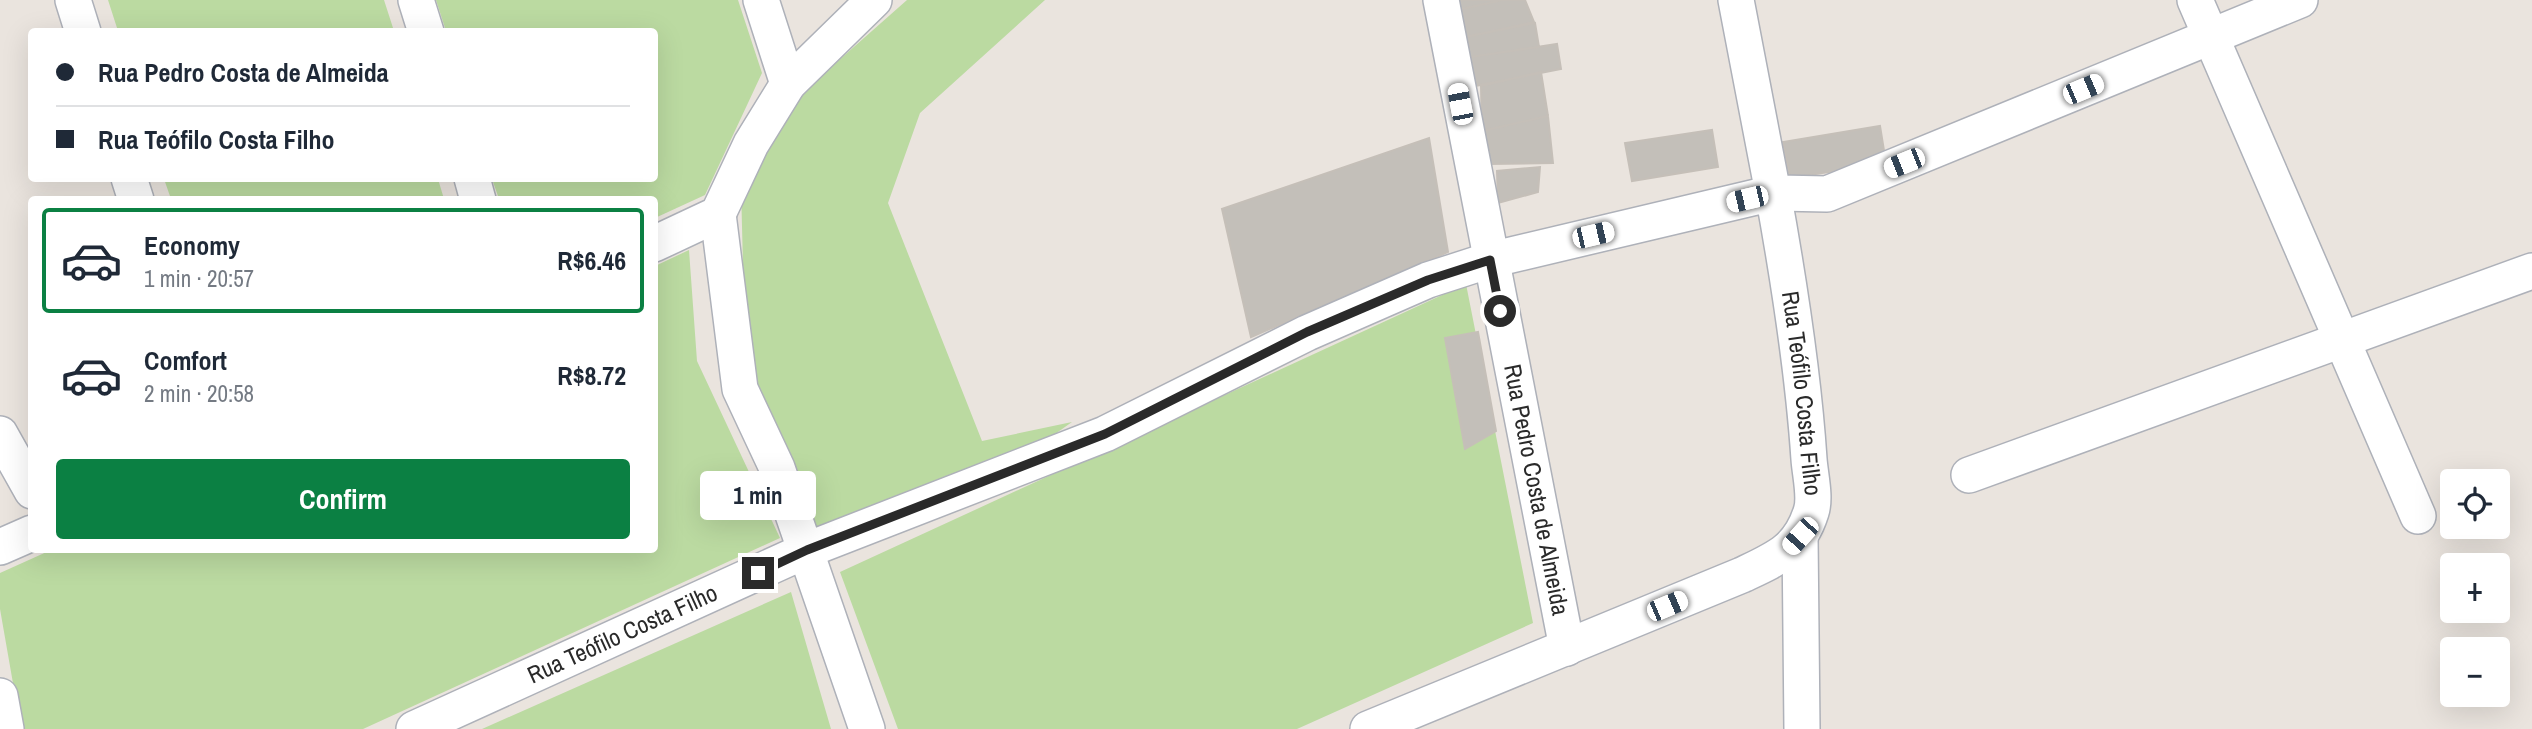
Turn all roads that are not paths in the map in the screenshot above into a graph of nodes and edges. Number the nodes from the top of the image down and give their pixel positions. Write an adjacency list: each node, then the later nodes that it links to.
1 (74, 0): 9 (street)
2 (416, 0): 10 (street)
3 (761, 0): 12 (street)
4 (874, 0): 12 (street)
5 (1441, 0): 16 (street, Rua Pedro Costa de Almeida)
6 (1736, 0): 13 (street, Rua Teófilo Costa Filho)
7 (2195, 0): 11 (street)
8 (2300, 0): 11 (street)
9 (82, 28)
10 (425, 28)
11 (2211, 37): 13 (street); 18 (street)
12 (788, 85): 14 (street)
13 (1773, 193): 16 (street, Rua Teófilo Costa Filho); 24 (street, Rua Teófilo Costa Filho)
14 (718, 214): 15 (street); 26 (street)
15 (658, 242)
16 (1490, 260): 26 (street, Rua Teófilo Costa Filho); 27 (street, Rua Pedro Costa de Almeida)
17 (2532, 271): 18 (street)
18 (2342, 340): 20 (street); 22 (street)
19 (0, 434): 21 (street)
20 (1969, 475)
21 (28, 484)
22 (2418, 516)
23 (28, 535): 25 (street)
24 (1800, 536): 27 (street, Rua Teófilo Costa Filho); 33 (street)
25 (0, 547)
26 (807, 550): 30 (street, Rua Teófilo Costa Filho); 31 (street)
27 (1567, 648): 32 (street, Rua Teófilo Costa Filho)
28 (0, 696): 29 (street)
29 (6, 729)
30 (414, 729)
31 (867, 729)
32 (1368, 729)
33 (1802, 729)

